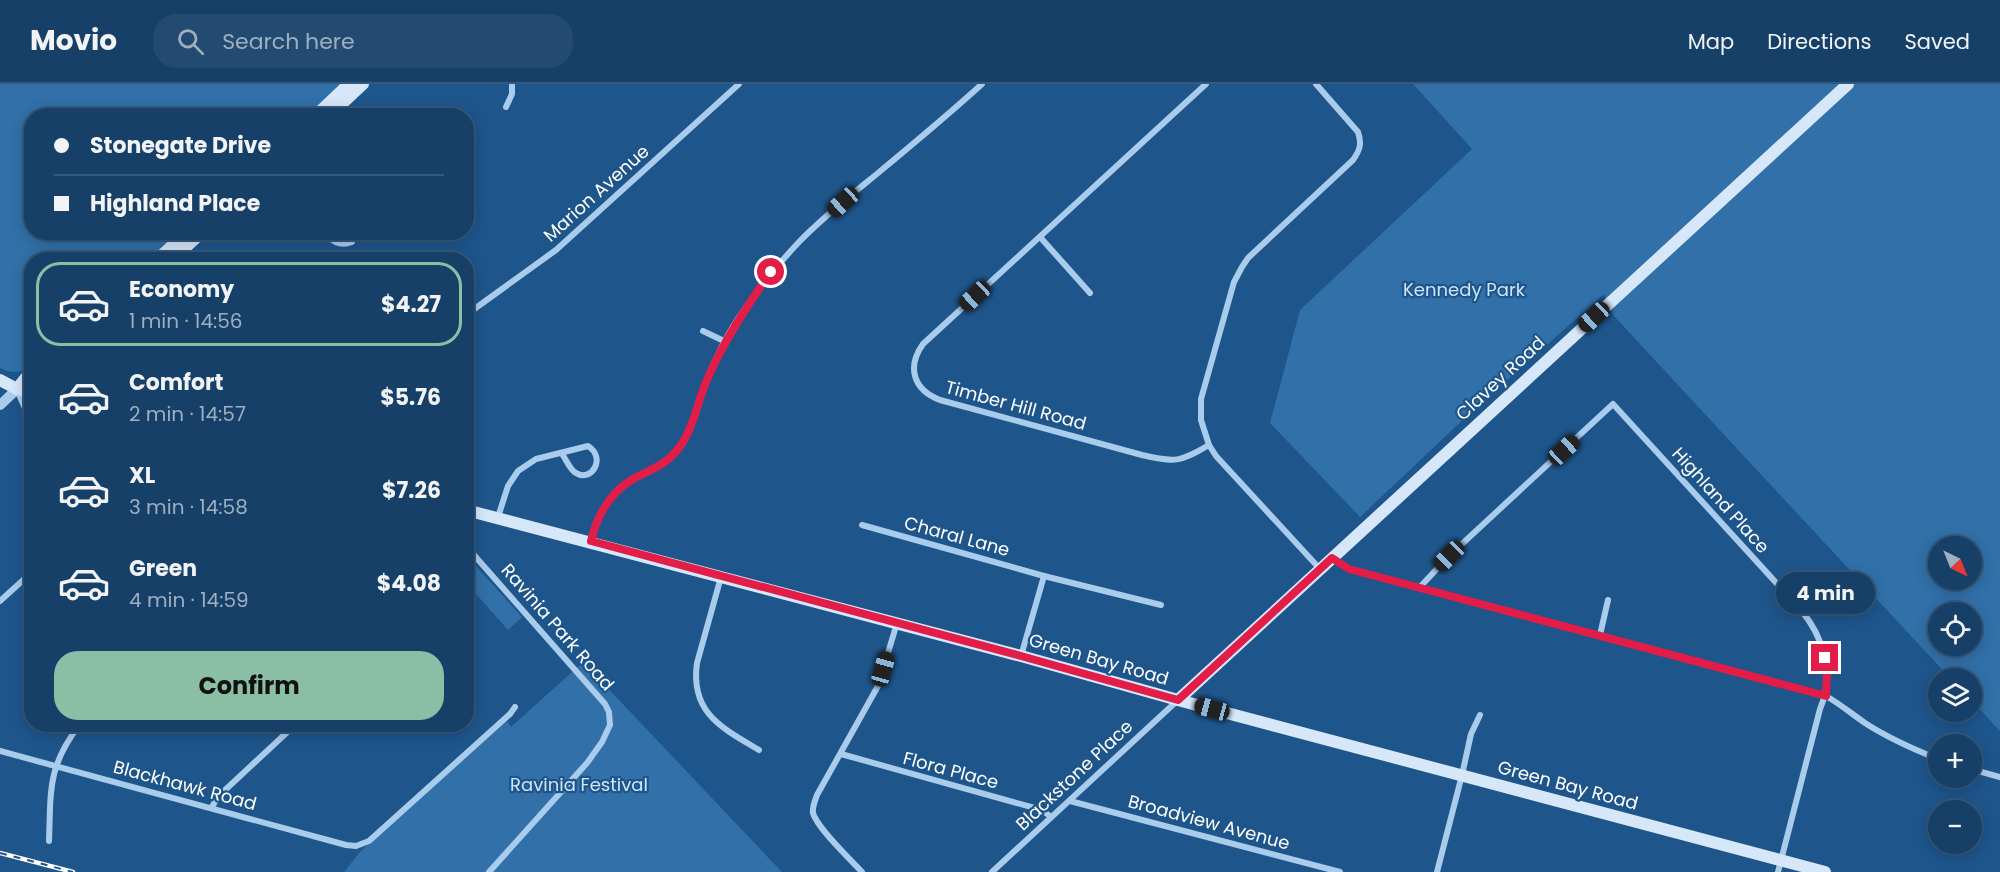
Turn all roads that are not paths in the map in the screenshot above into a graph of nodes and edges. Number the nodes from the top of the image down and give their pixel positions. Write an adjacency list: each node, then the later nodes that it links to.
1 (350, 84): 10 (main road)
2 (363, 84): 11 (main road)
3 (512, 84): 9 (street)
4 (739, 84): 20 (street, Marion Avenue)
5 (982, 84): 22 (street)
6 (1206, 84): 12 (street, Timber Hill Road)
7 (1316, 84): 30 (street)
8 (1848, 84): 37 (main road, Clavey Road)
9 (506, 107)
10 (336, 108)
11 (337, 108)
12 (1040, 237): 19 (street); 30 (street, Timber Hill Road)
13 (181, 240): 17 (main road)
14 (190, 240): 18 (main road)
15 (331, 240): 16 (street)
16 (353, 240)
17 (169, 252)
18 (173, 252)
19 (1090, 293)
20 (474, 309)
21 (703, 331): 22 (street)
22 (726, 342): 35 (street)
23 (0, 380): 26 (main road)
24 (24, 380): 26 (main road)
25 (24, 386): 26 (main road)
26 (17, 389): 27 (main road); 28 (street); 29 (street)
27 (24, 391)
28 (0, 405)
29 (24, 405)
30 (1209, 445): 38 (street)
31 (562, 454): 31 (street); 33 (street)
32 (474, 512): 33 (main road, Green Bay Road)
33 (498, 517): 35 (main road, Green Bay Road)
34 (862, 525): 40 (street, Charal Lane)
35 (591, 541): 39 (main road, Green Bay Road)
36 (474, 555): 68 (street, Ravinia Park Road)
37 (1332, 558): 38 (main road, Clavey Road); 42 (street)
38 (1320, 569): 50 (main road, Clavey Road)
39 (722, 576): 46 (main road, Green Bay Road); 55 (street)
40 (1044, 576): 45 (street, Charal Lane); 48 (street)
41 (24, 579): 44 (street)
42 (1420, 587): 47 (street); 49 (street, Highland Place)
43 (1608, 600): 47 (street)
44 (0, 601)
45 (1161, 604)
46 (897, 623): 48 (main road, Green Bay Road); 57 (street)
47 (1600, 635): 49 (street)
48 (1021, 656): 50 (main road, Green Bay Road)
49 (1826, 696): 58 (street); 67 (street, Highland Place)
50 (1178, 700): 61 (main road, Green Bay Road); 63 (street, Blackstone Place)
51 (515, 707): 64 (street, Blackhawk Road)
52 (1480, 716): 61 (street)
53 (74, 732): 59 (street)
54 (287, 732): 64 (street)
55 (759, 750)
56 (0, 751): 59 (street, Blackhawk Road)
57 (841, 754): 65 (street, Flora Place); 69 (street)
58 (1928, 755)
59 (55, 765): 64 (street, Blackhawk Road); 66 (street)
60 (1982, 772): 62 (street)
61 (1462, 775): 67 (main road, Green Bay Road); 72 (street)
62 (2000, 777)
63 (1070, 801): 65 (street, Blackstone Place); 71 (street, Broadview Avenue)
64 (212, 807)
65 (1051, 817): 70 (street, Blackstone Place)
66 (49, 841)
67 (1780, 866): 73 (main road, Green Bay Road)
68 (489, 872)
69 (862, 872)
70 (992, 872)
71 (1340, 872)
72 (1437, 872)
73 (1825, 872)

